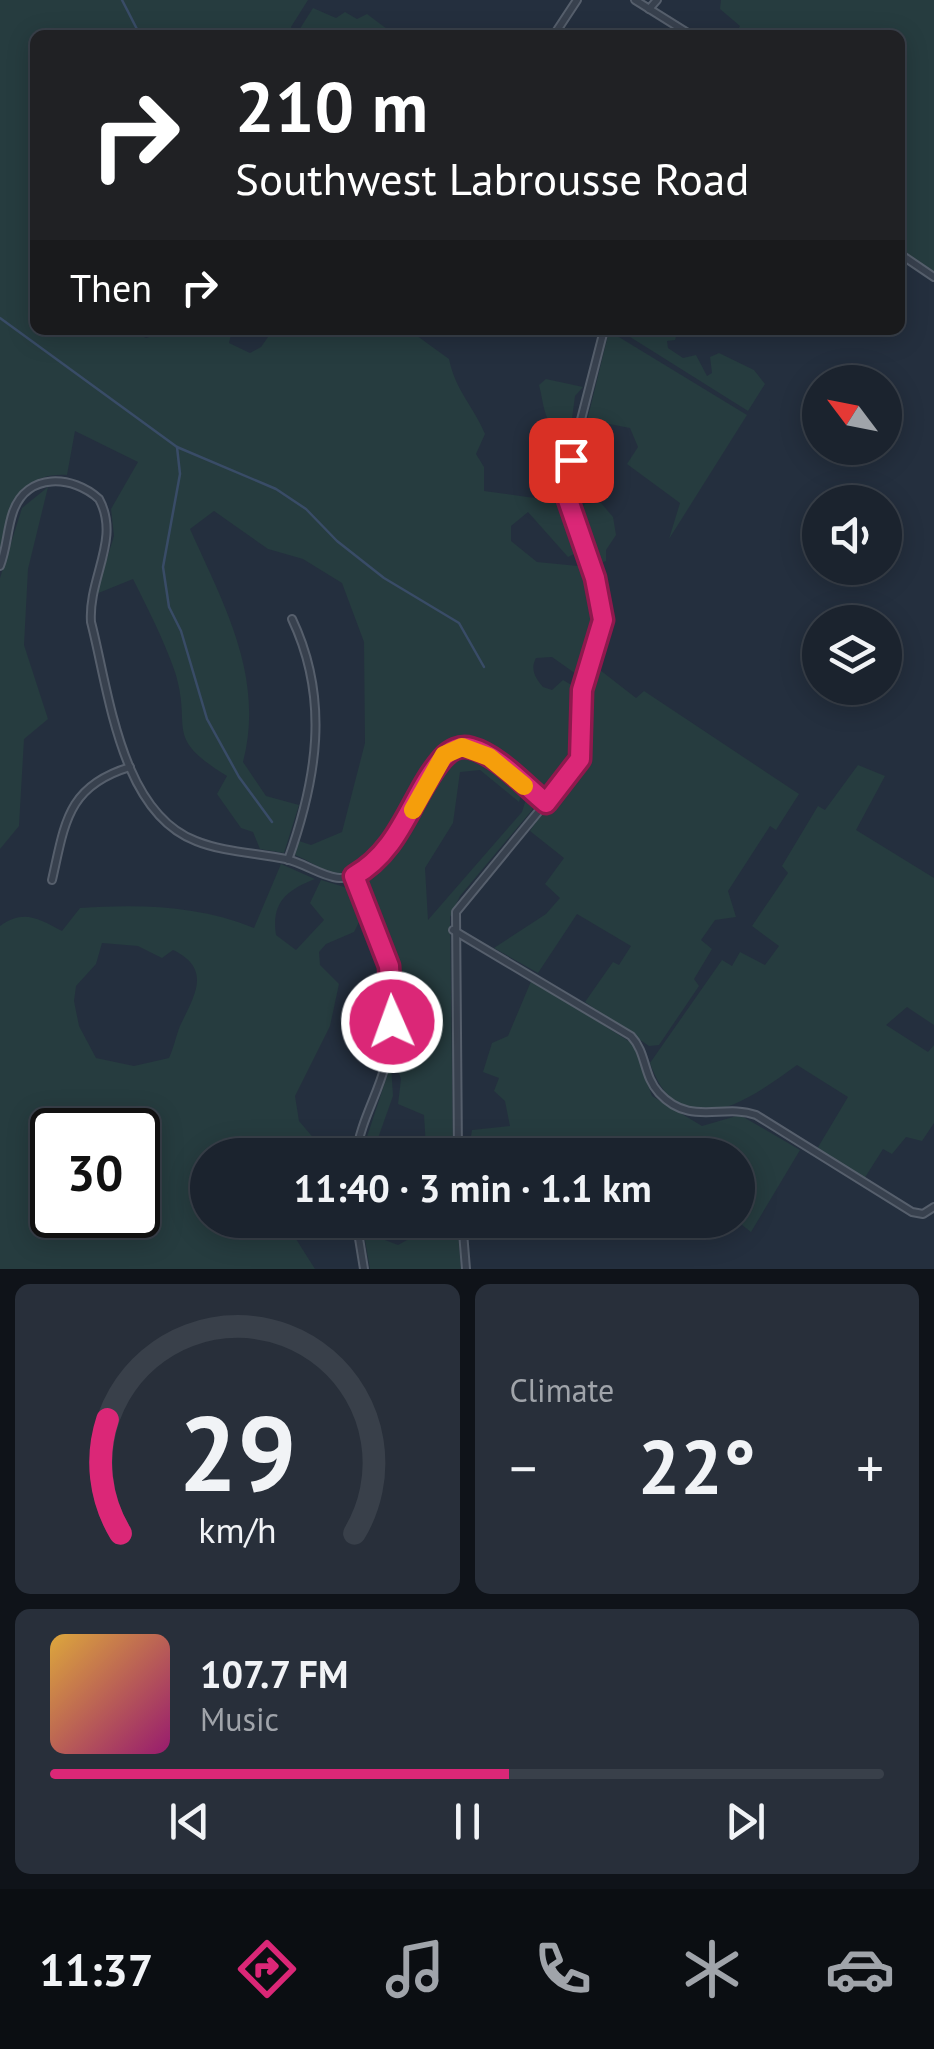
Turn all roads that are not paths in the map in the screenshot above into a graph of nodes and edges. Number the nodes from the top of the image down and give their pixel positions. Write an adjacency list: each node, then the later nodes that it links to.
1 (577, 0): 5 (street)
2 (635, 0): 4 (street)
3 (657, 0): 4 (street)
4 (649, 8): 6 (street)
5 (557, 30)
6 (684, 30)
7 (905, 257): 8 (street)
8 (934, 277)
9 (603, 335): 13 (street)
10 (0, 566): 12 (street)
11 (292, 619): 14 (street)
12 (130, 767): 14 (street); 16 (street)
13 (546, 803): 15 (street); 17 (street)
14 (288, 860): 15 (street)
15 (354, 876): 18 (street)
16 (52, 880)
17 (454, 930): 19 (street); 20 (street)
18 (362, 1138)
19 (458, 1138)
20 (934, 1207)
21 (359, 1238): 23 (street)
22 (463, 1238): 24 (street)
23 (364, 1269)
24 (466, 1269)

